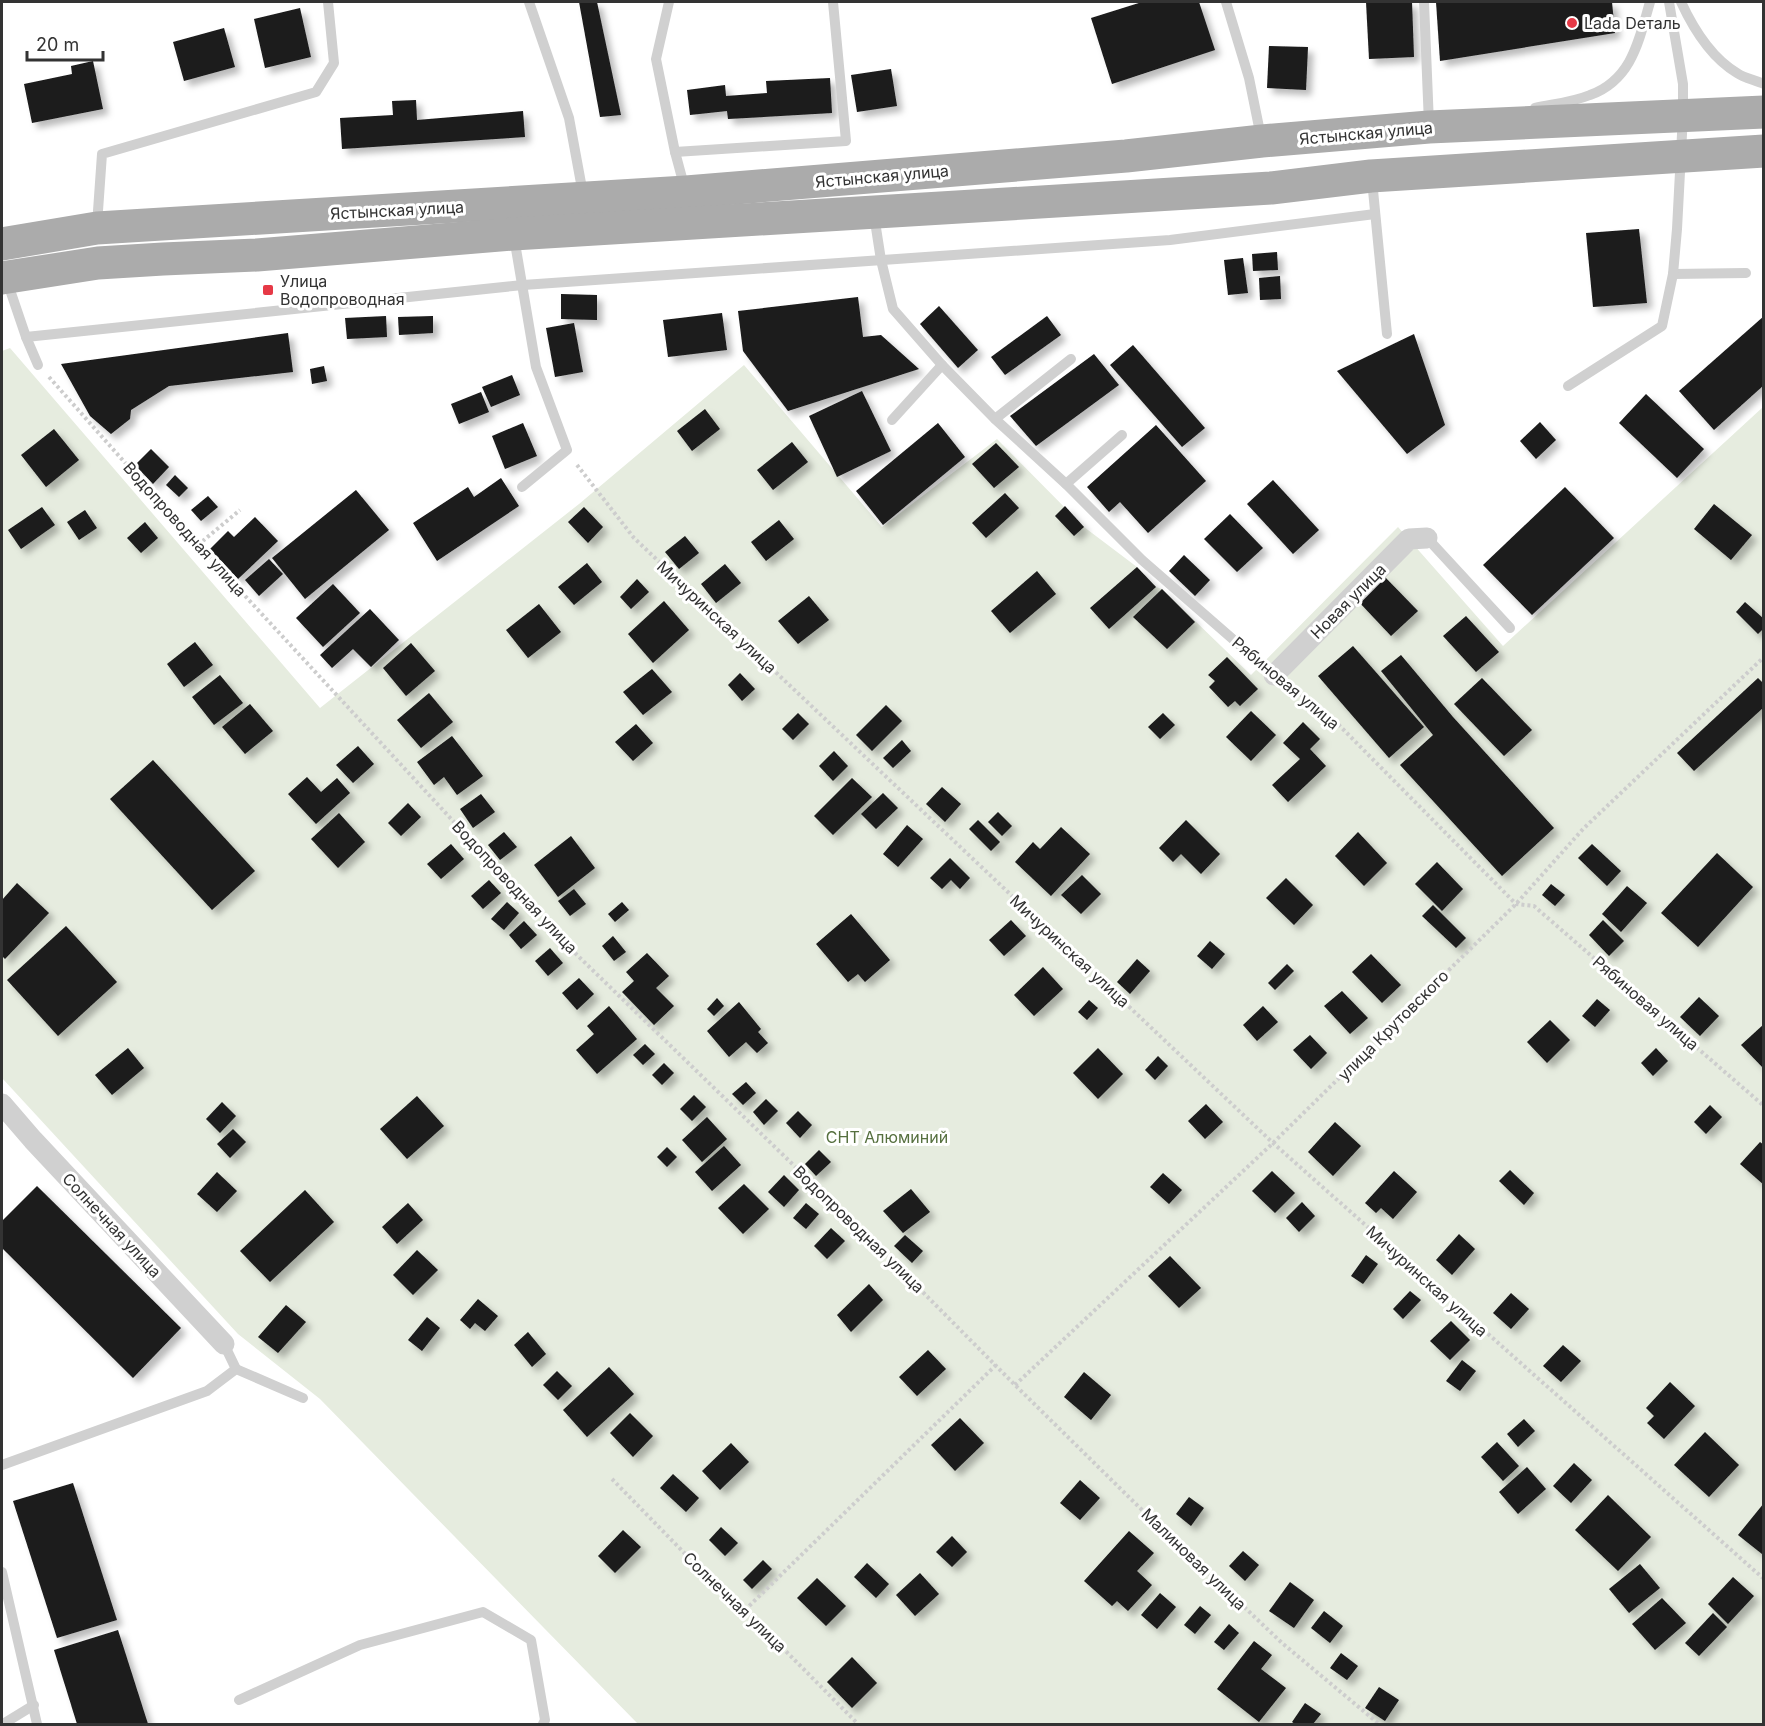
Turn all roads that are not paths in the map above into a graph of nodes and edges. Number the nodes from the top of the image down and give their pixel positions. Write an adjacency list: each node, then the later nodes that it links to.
1 (328, 2): 23 (lane)
2 (529, 2): 20 (lane)
3 (669, 2): 15 (lane)
4 (833, 2): 15 (lane)
5 (1226, 2): 14 (lane)
6 (1424, 2): 13 (lane)
7 (1650, 2): 13 (lane)
8 (1669, 2): 12 (lane)
9 (1681, 2): 10 (lane)
10 (1764, 84)
11 (1764, 112): 12 (main road, Ястынская улица)
12 (1683, 116): 13 (main road, Ястынская улица); 17 (lane)
13 (1441, 127): 14 (main road, Ястынская улица)
14 (1262, 141): 19 (main road, Ястынская улица)
15 (675, 152): 19 (lane)
16 (1764, 152): 17 (main road, Ястынская улица)
17 (1682, 157): 18 (main road, Ястынская улица); 28 (lane)
18 (1371, 176): 21 (main road, Ястынская улица); 22 (lane)
19 (686, 192): 20 (main road, Ястынская улица)
20 (584, 198): 23 (main road, Ястынская улица)
21 (874, 212): 24 (main road, Ястынская улица); 26 (lane, Рябиновая улица)
22 (1375, 214): 26 (lane); 31 (lane)
23 (97, 228): 25 (main road, Ястынская улица)
24 (513, 234): 29 (main road, Ястынская улица); 30 (lane)
25 (2, 244)
26 (881, 260): 30 (lane); 35 (lane, Рябиновая улица)
27 (1746, 273): 28 (lane)
28 (1673, 274): 36 (lane)
29 (3, 278): 32 (lane)
30 (523, 285): 32 (lane); 41 (lane)
31 (1388, 334)
32 (26, 337): 34 (lane)
33 (1071, 359): 37 (lane)
34 (38, 365)
35 (942, 365): 37 (lane, Рябиновая улица); 38 (lane)
36 (1568, 386)
37 (995, 419): 40 (lane, Рябиновая улица)
38 (892, 420)
39 (1122, 435): 40 (lane)
40 (1066, 484): 44 (lane, Рябиновая улица)
41 (522, 487)
42 (1427, 537): 43 (lane); 44 (street, Новая улица)
43 (1510, 628)
44 (1274, 675)
45 (2, 1104): 46 (street, Солнечная улица)
46 (224, 1344): 47 (lane)
47 (236, 1370): 48 (lane); 49 (lane)
48 (303, 1398)
49 (2, 1465)
50 (2, 1572): 52 (lane)
51 (238, 1700): 55 (lane)
52 (33, 1705): 53 (lane); 54 (lane)
53 (3, 1725)
54 (37, 1725)
55 (543, 1725)

